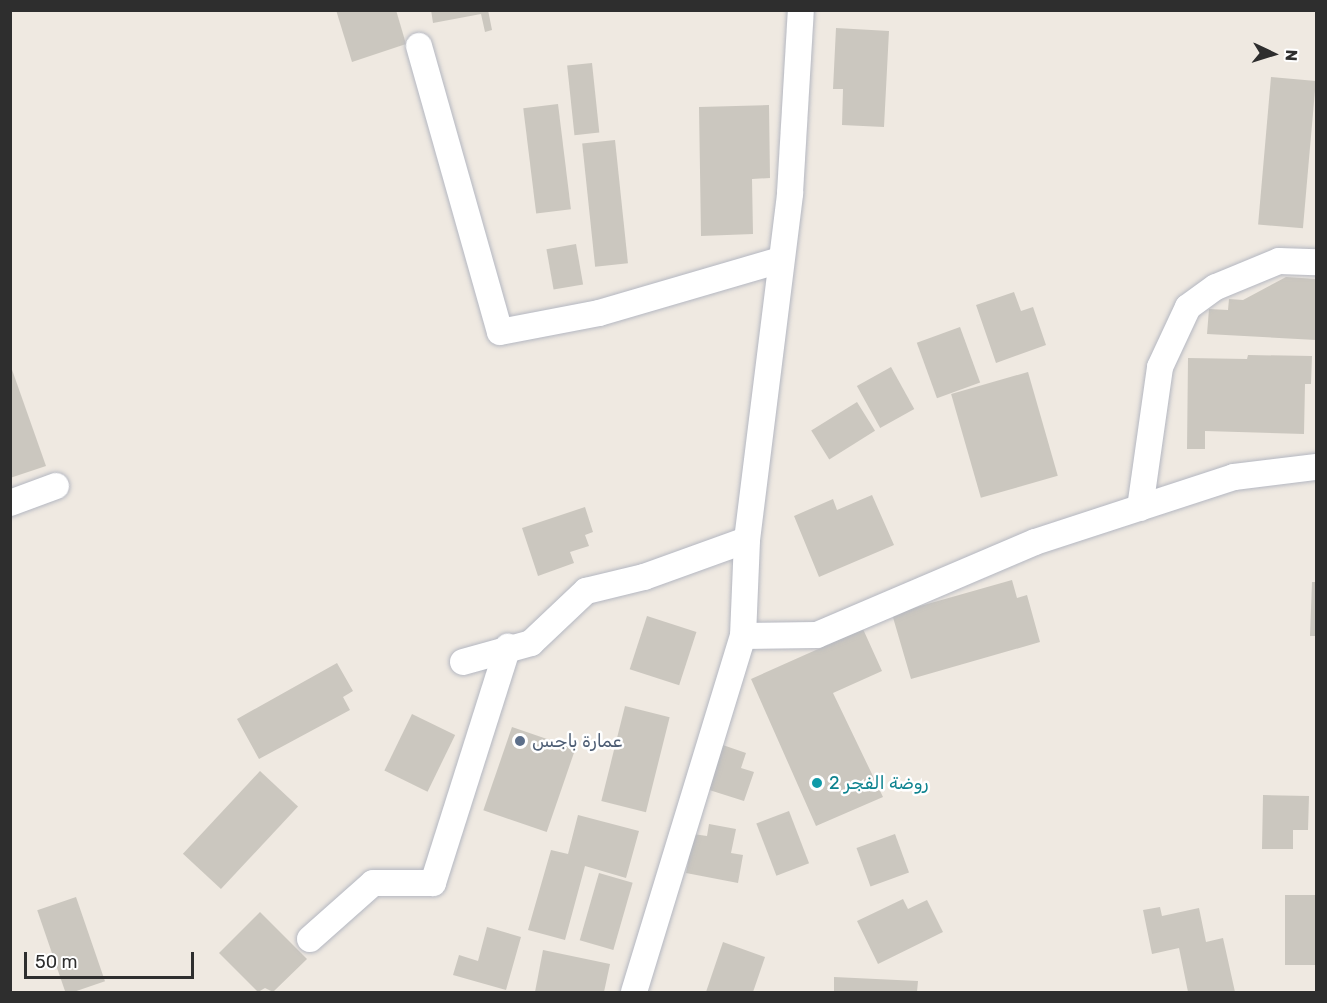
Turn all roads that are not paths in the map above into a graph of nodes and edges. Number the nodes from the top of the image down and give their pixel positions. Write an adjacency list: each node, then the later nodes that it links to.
1 (801, 10): 3 (street)
2 (419, 46): 3 (street)
3 (780, 260): 9 (street)
4 (1317, 262): 8 (street)
5 (1317, 467): 8 (street)
6 (56, 486): 7 (street)
7 (10, 503)
8 (1140, 508): 10 (street)
9 (747, 540): 10 (street); 11 (street)
10 (743, 636): 14 (street)
11 (508, 647): 12 (street); 13 (street)
12 (463, 662)
13 (310, 939)
14 (634, 993)

